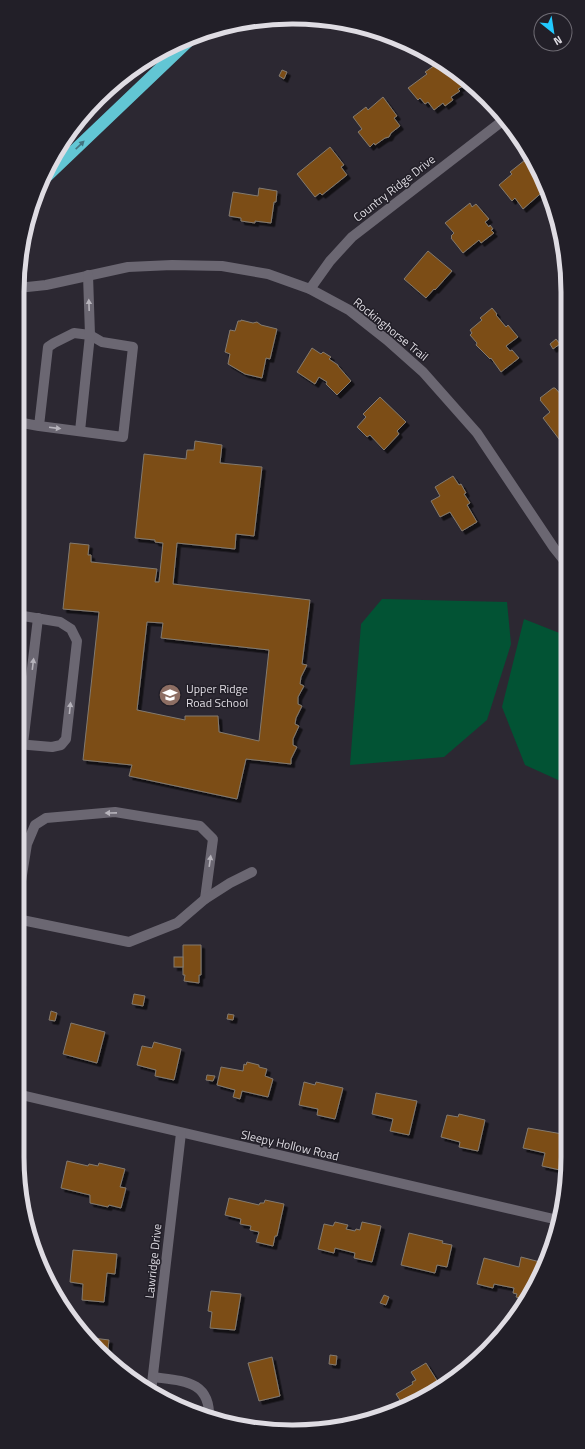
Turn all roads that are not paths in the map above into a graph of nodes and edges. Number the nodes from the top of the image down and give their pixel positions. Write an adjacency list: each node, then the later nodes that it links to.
1 (181, 49): 3 (highway, one-way to 1)
2 (500, 122): 6 (street, Country Ridge Drive)
3 (54, 171)
4 (88, 275): 5 (street, Rockinghorse Trail); 6 (street, Rockinghorse Trail); 7 (street, one-way to 4)
5 (24, 287)
6 (310, 289): 11 (street, Rockinghorse Trail)
7 (90, 335): 9 (street); 10 (street); 10 (street)
8 (24, 423): 9 (street)
9 (39, 426): 10 (street, one-way to 10)
10 (80, 431)
11 (561, 557)
12 (24, 616): 13 (street)
13 (38, 618): 14 (street, one-way to 13); 15 (street, one-way to 13)
14 (24, 716)
15 (24, 744)
16 (24, 863): 18 (street, one-way to 16)
17 (252, 872): 18 (street)
18 (205, 899): 19 (street)
19 (24, 920)
20 (24, 1096): 21 (street, Sleepy Hollow Road)
21 (181, 1133): 22 (street, Sleepy Hollow Road); 23 (street, Lawridge Drive)
22 (554, 1219)
23 (153, 1377): 24 (street, Lawridge Drive); 25 (street)
24 (152, 1385)
25 (209, 1412)

